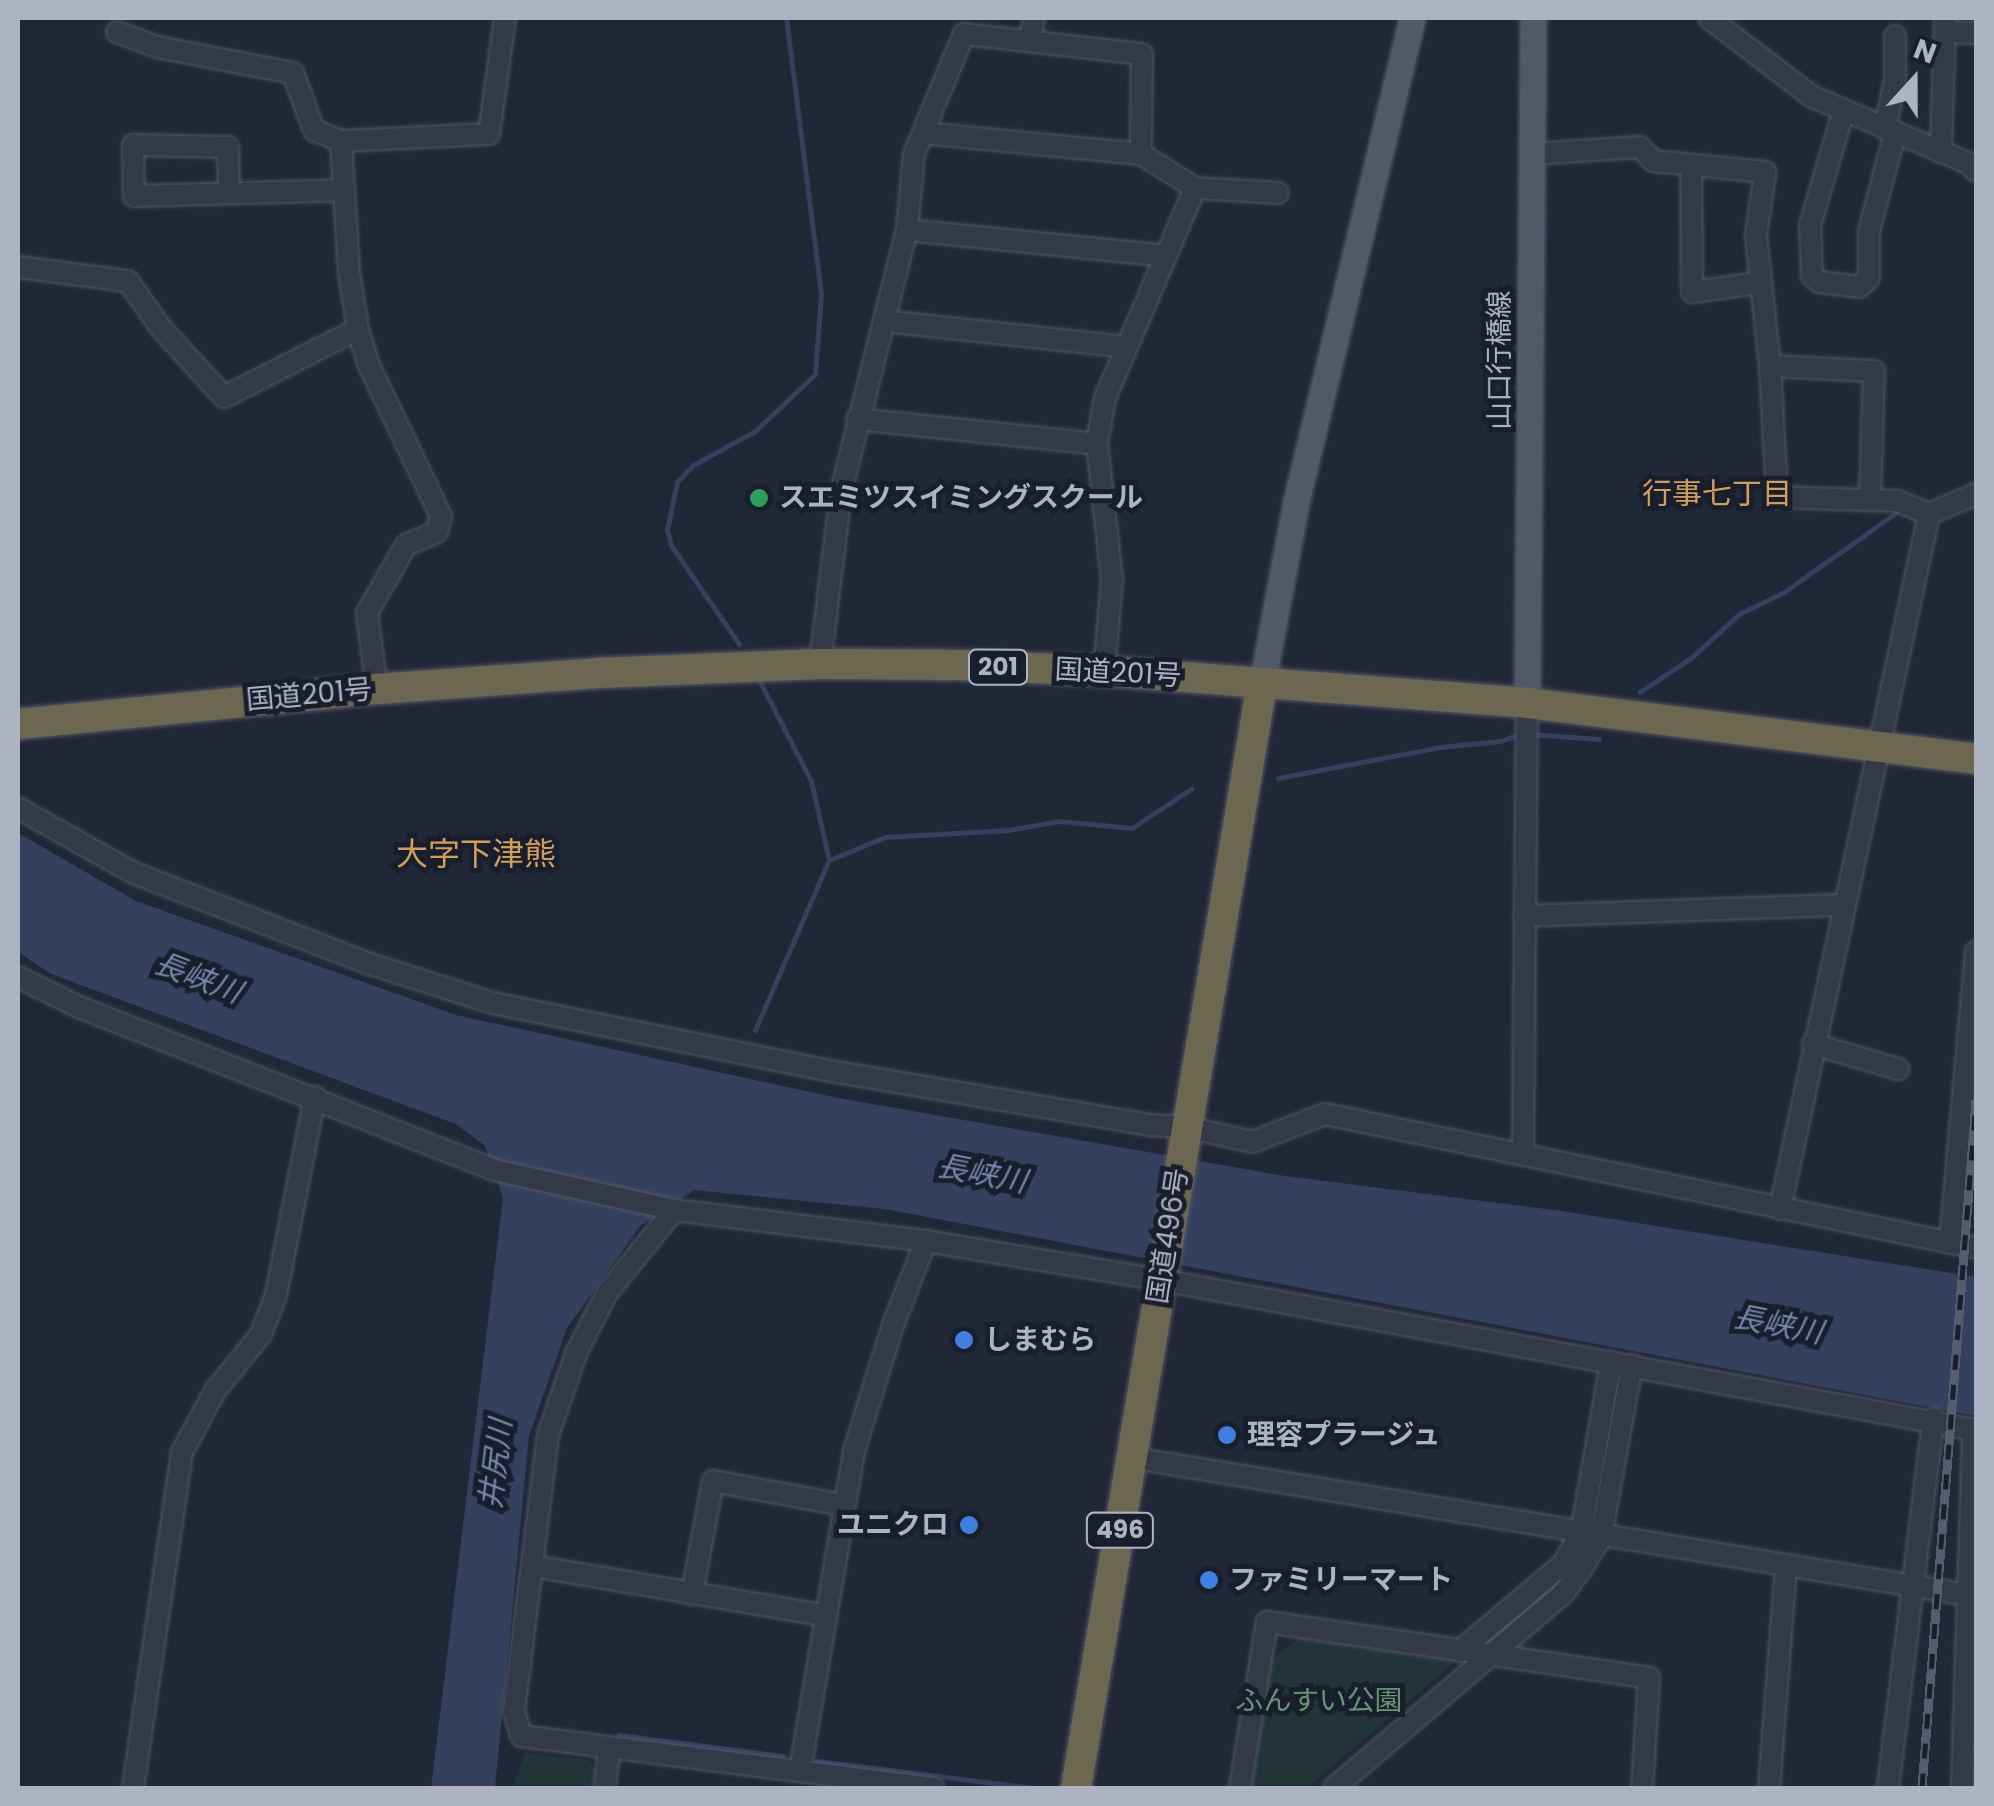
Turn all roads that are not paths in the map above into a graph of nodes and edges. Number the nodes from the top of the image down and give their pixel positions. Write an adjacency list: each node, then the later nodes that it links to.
1 (505, 18): 14 (street)
2 (1034, 18): 10 (street)
3 (1412, 18): 39 (main road)
4 (1533, 18): 17 (main road, 山口行橋線)
5 (1709, 18): 11 (street)
6 (1945, 25): 8 (street); 15 (street)
7 (118, 32): 14 (street)
8 (1976, 33)
9 (1895, 36): 12 (street)
10 (1030, 41): 13 (street); 16 (street)
11 (1843, 113): 12 (street); 12 (street)
12 (1890, 131): 15 (street)
13 (923, 133): 16 (street); 24 (street)
14 (340, 141): 21 (street)
15 (1941, 152): 19 (street)
16 (1141, 154): 20 (street)
17 (1532, 154): 18 (street); 41 (main road, 山口行橋線)
18 (1691, 164): 27 (street); 27 (street)
19 (1976, 171)
20 (1196, 188): 23 (street); 25 (street)
21 (344, 190): 22 (street); 29 (street)
22 (228, 193): 22 (street)
23 (1278, 193)
24 (907, 230): 25 (street); 28 (street)
25 (1166, 256): 30 (street)
26 (18, 267): 29 (street)
27 (1759, 283): 31 (street)
28 (884, 321): 30 (street); 32 (street)
29 (358, 329): 40 (street)
30 (1127, 347): 33 (street)
31 (1770, 366): 35 (street); 35 (street)
32 (858, 419): 33 (street); 37 (street)
33 (1097, 444): 38 (street)
34 (1976, 494): 36 (street)
35 (1870, 500): 36 (street)
36 (1928, 514): 43 (street)
37 (820, 664): 38 (highway, 国道201号 / 201); 40 (highway, 国道201号 / 201)
38 (1104, 671): 39 (highway, 国道201号 / 201)
39 (1262, 684): 41 (highway, 国道201号 / 201); 53 (highway, 国道496号 / 496)
40 (376, 688): 42 (highway, 国道201号 / 201)
41 (1527, 703): 43 (highway, 国道201号 / 201); 47 (street)
42 (18, 724)
43 (1880, 746): 44 (highway, 国道201号 / 201); 46 (street)
44 (1976, 759)
45 (18, 808): 53 (street)
46 (1843, 905): 47 (street); 50 (street)
47 (1524, 916): 54 (street)
48 (1976, 951): 58 (street)
49 (18, 977): 52 (street)
50 (1813, 1044): 51 (street); 55 (street)
51 (1898, 1069)
52 (315, 1097): 56 (street); 78 (street)
53 (1186, 1127): 54 (street); 60 (highway, 国道496号 / 496)
54 (1523, 1152): 55 (street)
55 (1780, 1209): 58 (street)
56 (674, 1210): 57 (street); 67 (street)
57 (926, 1242): 60 (street); 65 (street)
58 (1950, 1243): 59 (street)
59 (1976, 1248)
60 (1161, 1276): 61 (street); 64 (highway, 国道496号 / 496)
61 (1622, 1363): 62 (street); 66 (street)
62 (1933, 1420): 63 (street); 69 (street)
63 (1974, 1429): 71 (street)
64 (1134, 1458): 66 (street); 81 (highway, 国道496号 / 496)
65 (844, 1505): 70 (street); 72 (street)
66 (1591, 1535): 68 (street); 73 (street); 74 (street)
67 (533, 1566): 70 (street); 75 (street)
68 (1786, 1566): 69 (street); 85 (street)
69 (1915, 1586): 71 (street); 86 (street)
70 (692, 1594): 72 (street)
71 (1972, 1595): 87 (street)
72 (824, 1615): 76 (street)
73 (1460, 1651): 74 (street); 82 (street)
74 (1488, 1655): 83 (street); 84 (street)
75 (609, 1748): 76 (street); 79 (street)
76 (800, 1772): 77 (street)
77 (864, 1784): 80 (street)
78 (133, 1788)
79 (604, 1788)
80 (934, 1788)
81 (1076, 1788)
82 (1240, 1788)
83 (1342, 1788)
84 (1642, 1788)
85 (1768, 1788)
86 (1888, 1788)
87 (1962, 1788)

